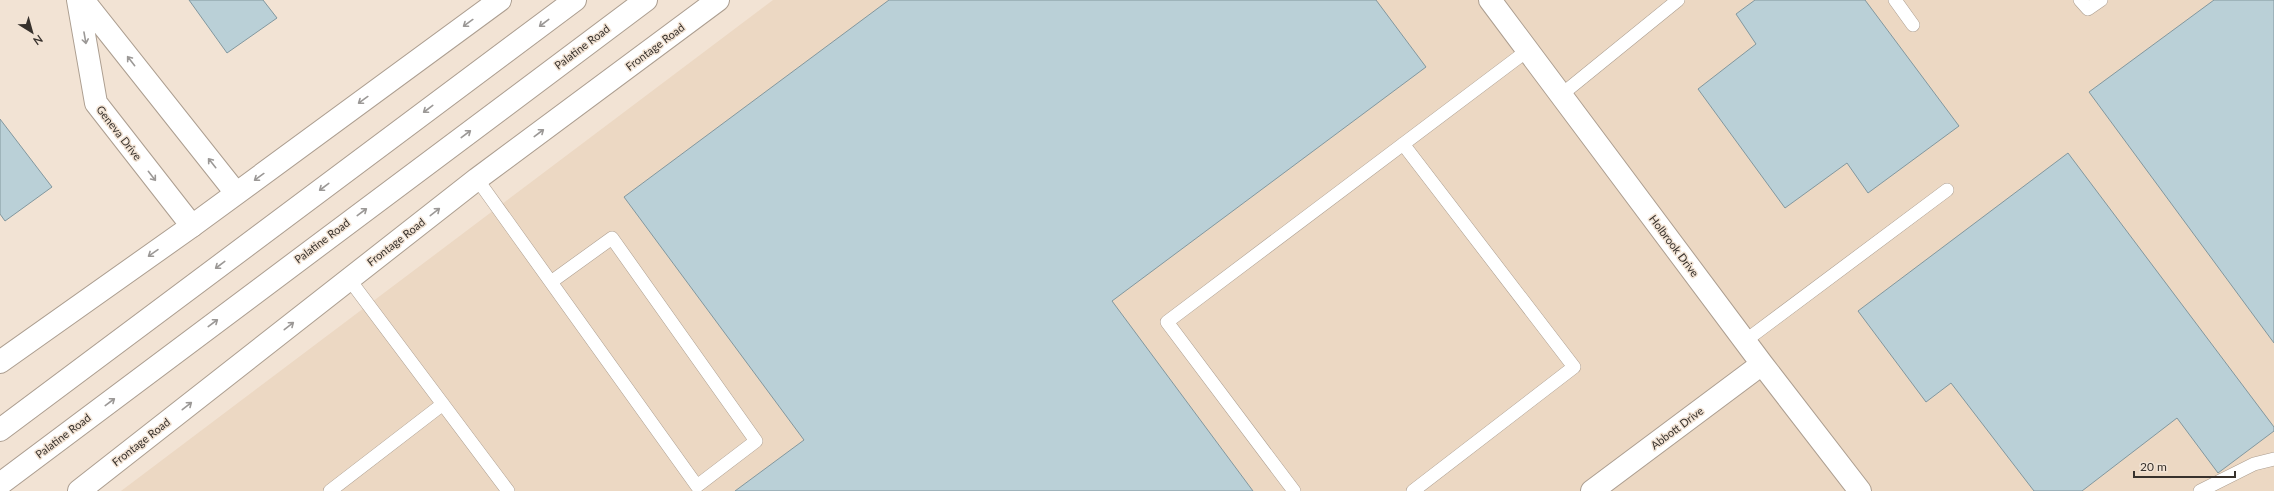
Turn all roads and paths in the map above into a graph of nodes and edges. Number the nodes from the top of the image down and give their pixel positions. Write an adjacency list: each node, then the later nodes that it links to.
1 (78, 0): 19 (main road, Geneva Drive, one-way to 19)
2 (83, 0): 18 (main road, one-way to 2)
3 (500, 0): 18 (main road, one-way to 18)
4 (575, 0): 26 (main road, one-way to 26)
5 (646, 0): 28 (main road, Palatine Road, one-way to 5)
6 (718, 0): 16 (main road, Frontage Road, one-way to 6)
7 (1490, 0): 13 (main road, Holbrook Drive)
8 (1678, 0): 14 (lane)
9 (1895, 0): 12 (lane)
10 (2080, 0): 11 (lane)
11 (2101, 0)
12 (1913, 25)
13 (1528, 50): 14 (main road, Holbrook Drive); 15 (lane)
14 (1561, 95): 22 (main road, Holbrook Drive)
15 (1403, 144): 32 (lane); 33 (lane)
16 (477, 179): 20 (main road, Frontage Road, one-way to 16); 21 (lane)
17 (1947, 190): 22 (lane)
18 (236, 193): 19 (main road)
19 (192, 226): 23 (main road, one-way to 23)
20 (348, 280): 25 (lane); 30 (main road, Frontage Road, one-way to 20)
21 (551, 282): 21 (lane)
22 (1746, 341): 24 (main road, Holbrook Drive)
23 (0, 362)
24 (1762, 364): 34 (main road, Abbott Drive); 35 (main road, Holbrook Drive)
25 (443, 404): 29 (lane); 31 (lane)
26 (0, 430)
27 (2274, 459): 36 (lane)
28 (0, 484)
29 (505, 490)
30 (79, 491)
31 (330, 491)
32 (1294, 491)
33 (1413, 491)
34 (1592, 491)
35 (1860, 491)
36 (2200, 491)

